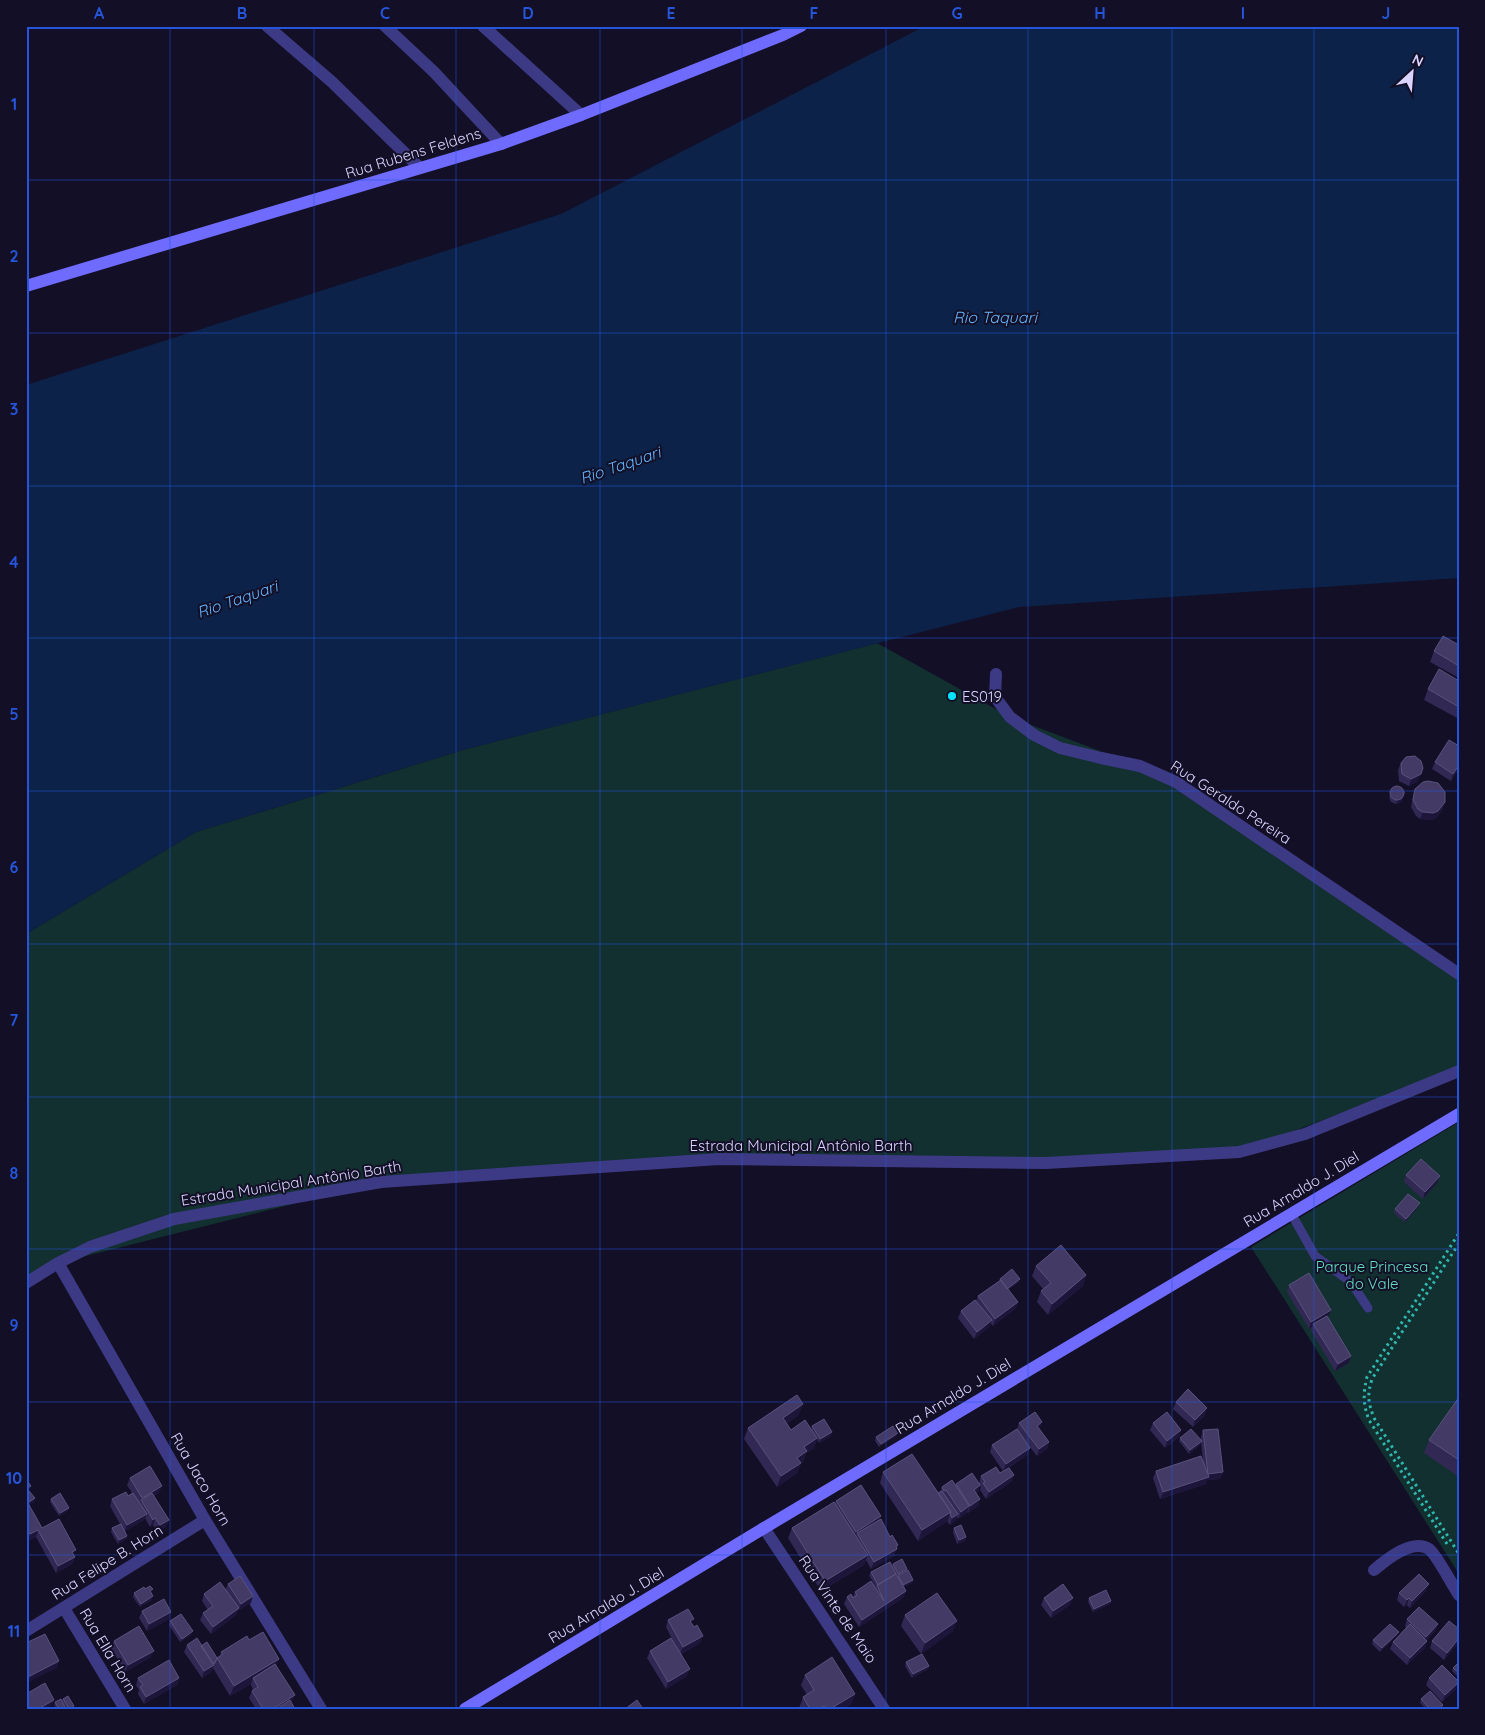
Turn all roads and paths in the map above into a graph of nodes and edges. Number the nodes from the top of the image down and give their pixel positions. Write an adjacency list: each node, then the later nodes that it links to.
1 (267, 26): 7 (street)
2 (385, 26): 6 (street)
3 (483, 26): 5 (street)
4 (801, 26): 5 (street, Rua Rubens Feldens)
5 (581, 115): 6 (street, Rua Rubens Feldens)
6 (501, 144): 7 (street, Rua Rubens Feldens)
7 (420, 168): 8 (street, Rua Rubens Feldens)
8 (26, 286)
9 (996, 674): 10 (street, Rua Geraldo Pereira)
10 (1459, 974)
11 (1459, 1070): 16 (street, Estrada Municipal Antônio Barth)
12 (1459, 1114): 13 (street, Rua Arnaldo J. Diel)
13 (1291, 1213): 18 (lane); 20 (street, Rua Arnaldo J. Diel)
14 (1459, 1233): 21 (path)
15 (1459, 1243): 22 (path)
16 (58, 1263): 17 (street, Estrada Municipal Antônio Barth); 19 (street, Rua Jaco Horn)
17 (26, 1282)
18 (1368, 1308)
19 (205, 1520): 25 (street, Rua Felipe B. Horn); 28 (street, Rua Jaco Horn)
20 (764, 1528): 29 (street, Rua Arnaldo J. Diel); 30 (street, Rua Vinte de Maio)
21 (1448, 1547)
22 (1459, 1554)
23 (1374, 1570): 24 (street)
24 (1459, 1595)
25 (64, 1608): 26 (street, Rua Felipe B. Horn); 27 (street, Rua Ella Horn)
26 (26, 1631)
27 (125, 1709)
28 (321, 1709)
29 (465, 1709)
30 (884, 1709)

